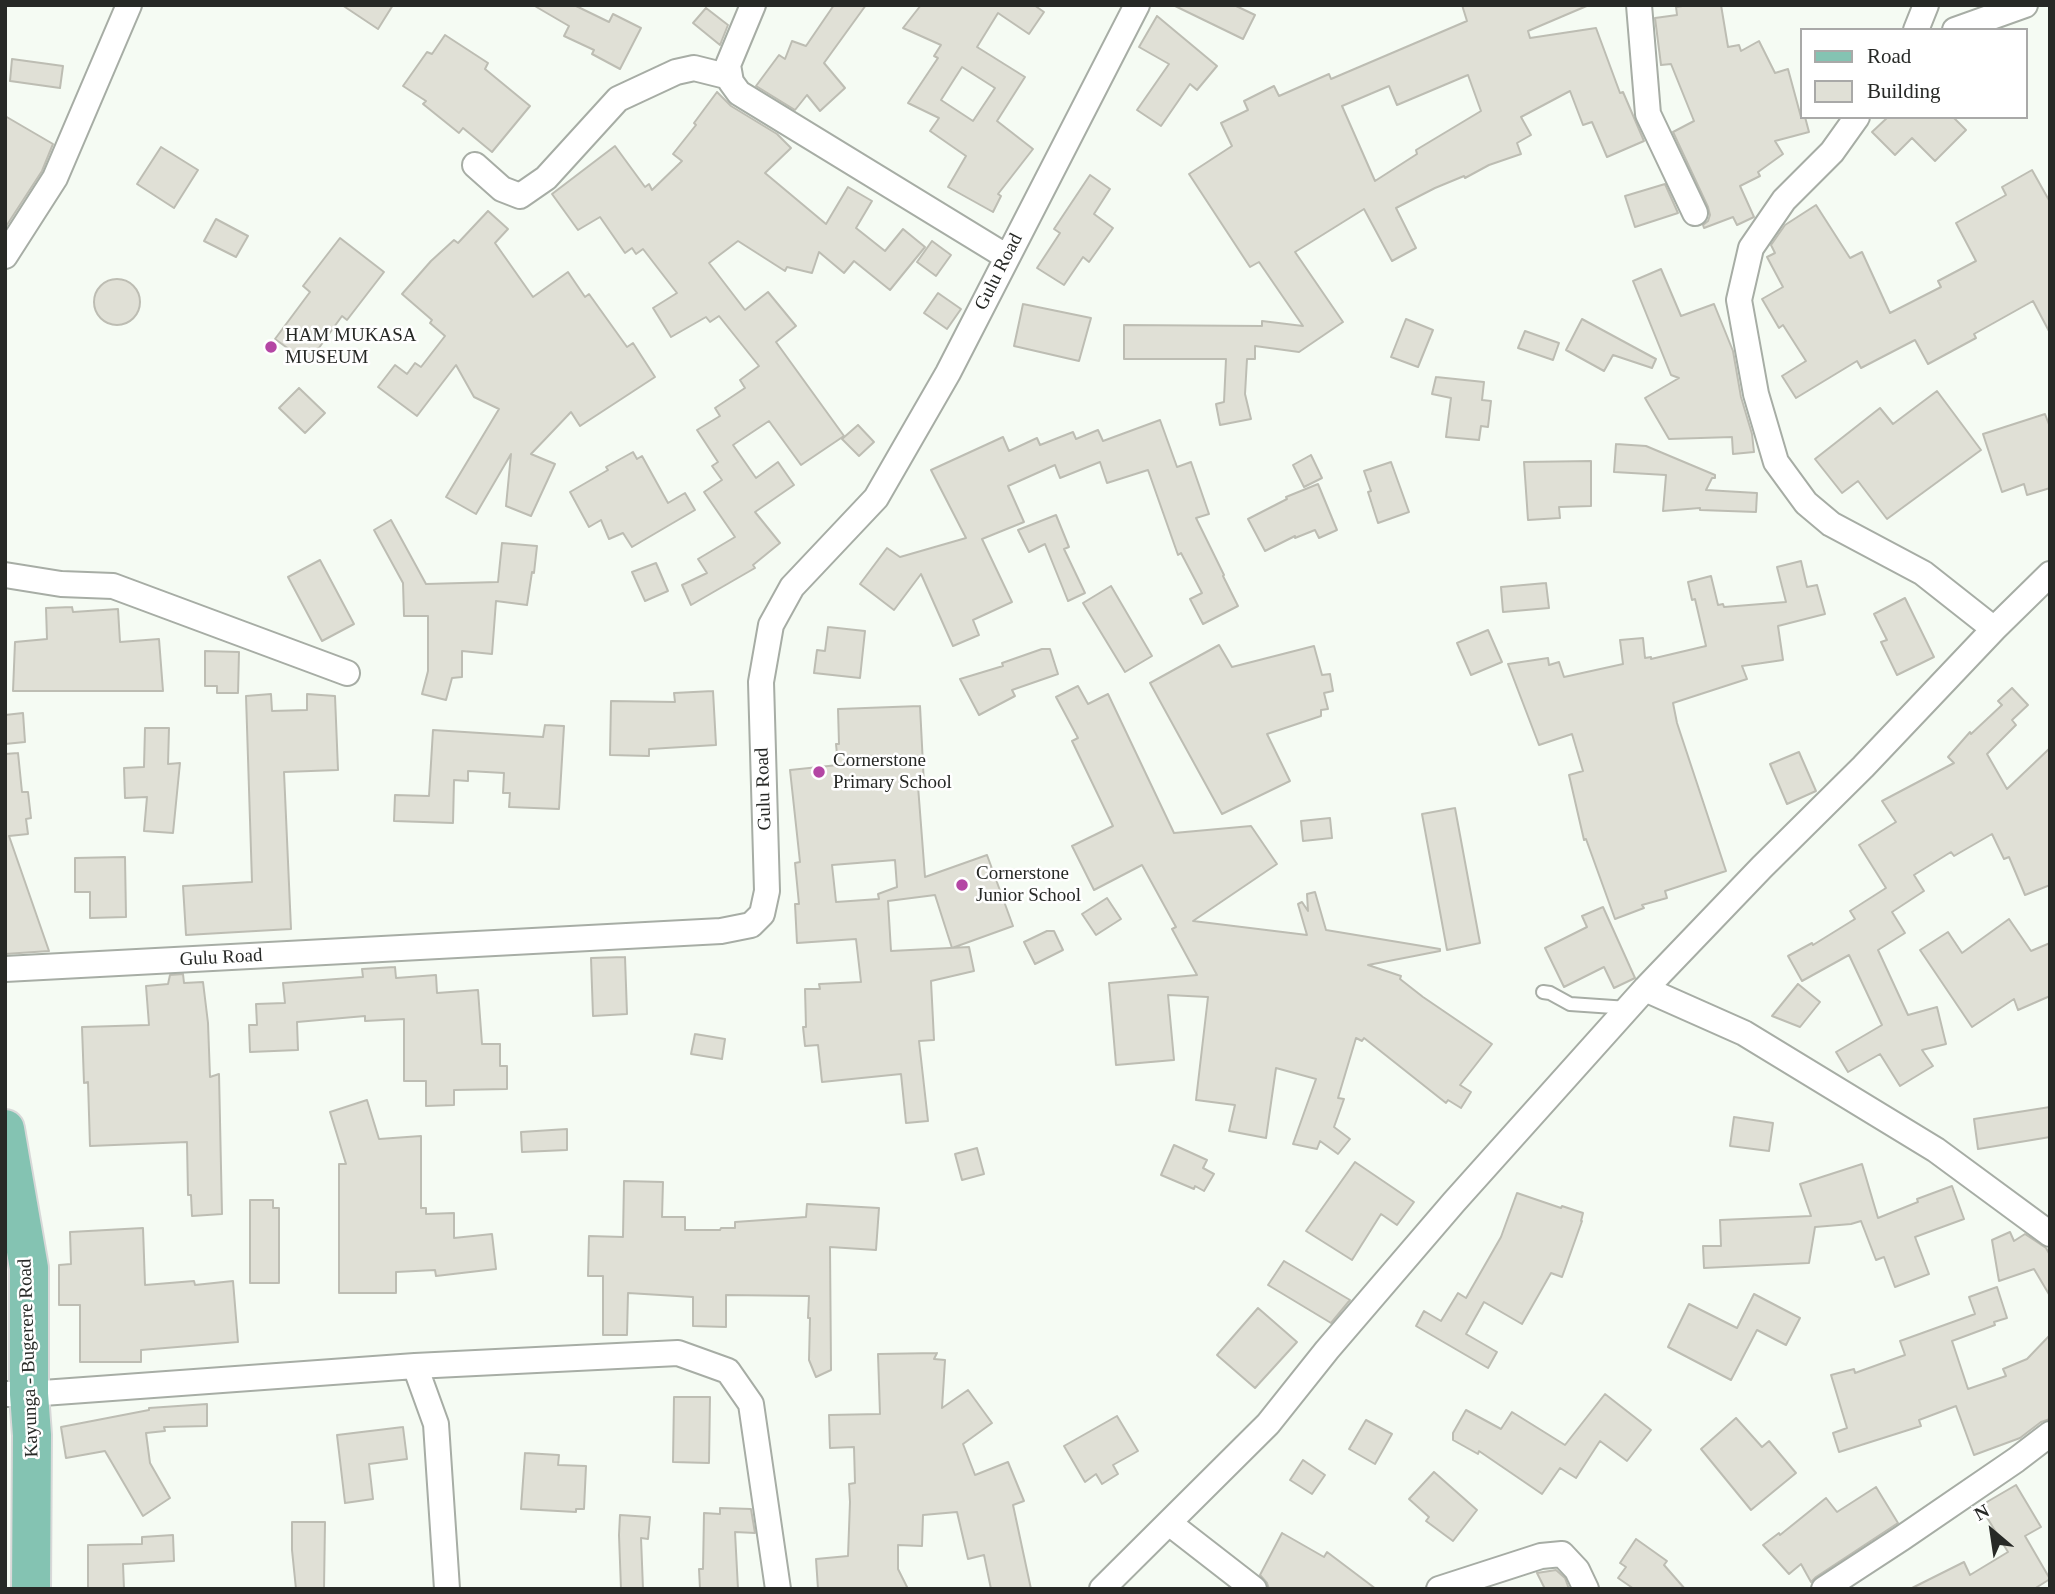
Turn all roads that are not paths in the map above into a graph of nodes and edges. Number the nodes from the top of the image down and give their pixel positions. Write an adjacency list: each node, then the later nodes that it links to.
1 (129, 5): 13 (street)
2 (753, 5): 9 (street)
3 (1137, 5): 14 (street, Gulu Road)
4 (1639, 5): 12 (street)
5 (1926, 5): 7 (street)
6 (2025, 5): 8 (street)
7 (1917, 28)
8 (1961, 28)
9 (730, 77): 11 (street); 14 (street)
10 (1856, 119): 17 (street)
11 (475, 165)
12 (1695, 213)
13 (5, 256)
14 (1007, 257): 19 (street, Gulu Road)
15 (2050, 574): 17 (street)
16 (5, 575): 18 (street)
17 (1994, 629): 20 (street)
18 (347, 673)
19 (5, 970)
20 (1645, 989): 23 (street); 26 (street)
21 (1543, 992): 22 (lane)
22 (1570, 1004): 23 (lane); 24 (lane)
23 (1628, 1008): 30 (street)
24 (1554, 1009)
25 (5, 1129): 28 (main road, Kayunga - Bugerere Road)
26 (2050, 1234)
27 (415, 1366): 28 (street); 32 (street); 33 (street)
28 (17, 1394): 31 (main road, Kayunga - Bugerere Road)
29 (2050, 1434): 38 (street)
30 (1168, 1523): 34 (street); 35 (street)
31 (31, 1589)
32 (447, 1589)
33 (778, 1589)
34 (1102, 1589)
35 (1254, 1589)
36 (1439, 1589): 37 (street)
37 (1586, 1589)
38 (1824, 1589)

